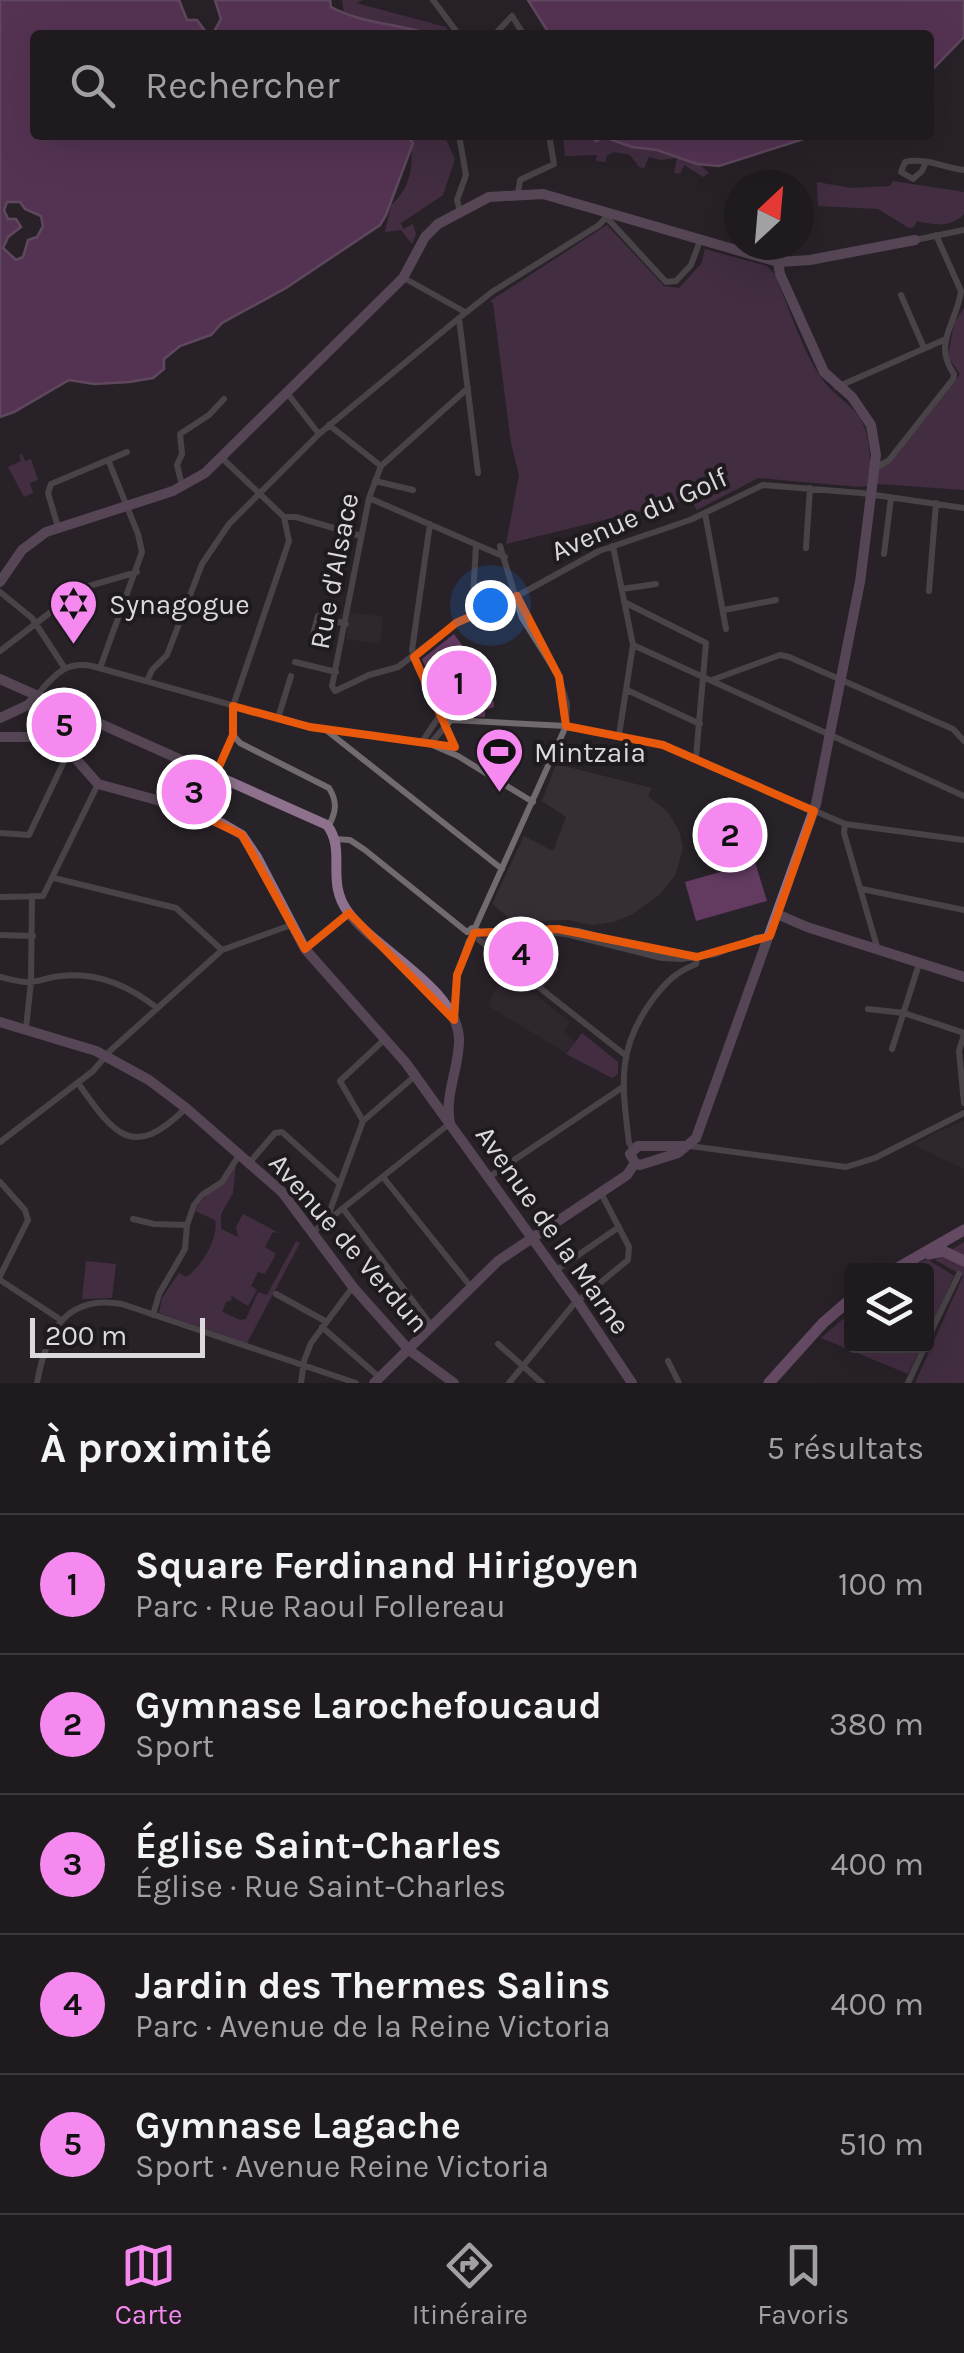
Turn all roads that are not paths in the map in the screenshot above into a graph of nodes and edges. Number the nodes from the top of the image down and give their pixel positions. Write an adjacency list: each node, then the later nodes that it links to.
1 (432, 0): 2 (street)
2 (455, 30)
3 (499, 30): 4 (street)
4 (521, 30)
5 (461, 140): 12 (street)
6 (549, 140): 11 (street)
7 (926, 162): 8 (street); 9 (street); 9 (street)
8 (964, 170)
9 (916, 178): 10 (street)
10 (926, 183)
11 (518, 193): 12 (main road); 13 (main road)
12 (460, 210): 19 (main road)
13 (609, 216): 16 (main road); 16 (street); 21 (street)
14 (964, 230): 15 (street)
15 (936, 235): 17 (street); 22 (street)
16 (701, 240): 18 (main road)
17 (915, 240): 18 (main road)
18 (778, 262): 24 (main road)
19 (403, 278): 21 (street); 26 (main road)
20 (902, 295): 23 (street)
21 (462, 315): 25 (street); 28 (street)
22 (946, 339): 23 (street); 34 (street)
23 (924, 348): 24 (street)
24 (838, 387): 34 (main road)
25 (468, 388): 33 (street); 35 (street)
26 (287, 393): 29 (street); 31 (main road)
27 (224, 399): 37 (street)
28 (329, 425): 29 (street); 33 (street, Rue d'Alsace)
29 (319, 434): 40 (street)
30 (128, 452): 32 (street)
31 (221, 457): 37 (main road); 40 (street)
32 (109, 462): 45 (street); 50 (street)
33 (381, 466): 36 (street, Rue d'Alsace)
34 (874, 469): 41 (main road)
35 (478, 473)
36 (375, 481): 39 (street); 42 (street, Rue d'Alsace)
37 (183, 486): 45 (main road)
38 (810, 488): 41 (street, Avenue du Golf); 47 (street, Avenue du Golf); 55 (street)
39 (413, 490)
40 (260, 494): 48 (street); 84 (street)
41 (870, 494): 43 (street, Avenue du Golf); 82 (main road)
42 (369, 498): 49 (street); 51 (street, Rue d'Alsace)
43 (891, 498): 44 (street, Avenue du Golf); 56 (street)
44 (936, 503): 46 (street, Avenue du Golf); 62 (street)
45 (127, 506): 50 (main road); 58 (street)
46 (964, 508)
47 (705, 513): 54 (street, Avenue du Golf); 67 (street)
48 (284, 517): 51 (street); 88 (street)
49 (430, 524): 52 (street); 75 (street)
50 (58, 527): 59 (main road)
51 (362, 536): 70 (street, Rue d'Alsace)
52 (476, 546): 57 (street); 68 (street)
53 (500, 546): 57 (street)
54 (613, 546): 61 (street); 64 (street, Avenue du Golf)
55 (806, 548)
56 (884, 554)
57 (505, 557): 64 (street)
58 (137, 572): 69 (street); 78 (street)
59 (0, 582)
60 (656, 584): 61 (street)
61 (622, 589): 66 (street)
62 (929, 591)
63 (0, 592): 69 (street)
64 (516, 596): 68 (street, Avenue du Golf); 94 (street)
65 (776, 600): 67 (street)
66 (624, 602): 73 (street); 81 (street)
67 (724, 610): 71 (street)
68 (472, 614): 75 (street, Avenue du Golf)
69 (35, 623): 74 (street); 77 (street)
70 (346, 624): 72 (street); 79 (street, Rue d'Alsace)
71 (726, 629)
72 (312, 638)
73 (633, 646): 81 (street); 85 (street)
74 (0, 652)
75 (414, 657): 86 (street, Avenue du Golf); 89 (street)
76 (294, 662): 79 (street)
77 (64, 666): 78 (street); 87 (street)
78 (100, 668): 84 (street)
79 (336, 672): 86 (street, Rue d'Alsace)
80 (291, 676): 91 (street)
81 (709, 679): 82 (street); 93 (street); 99 (street)
82 (841, 679): 99 (main road); 100 (street)
83 (0, 680): 87 (main road)
84 (148, 681): 88 (street)
85 (626, 690): 93 (street); 97 (street)
86 (335, 691)
87 (37, 696): 90 (main road); 104 (main road)
88 (233, 706): 91 (street); 96 (street)
89 (440, 715): 92 (street); 101 (street)
90 (0, 718)
91 (278, 718): 95 (street)
92 (451, 720): 94 (street); 101 (street)
93 (700, 724): 103 (street)
94 (566, 726): 97 (street); 107 (street)
95 (324, 730): 101 (street); 115 (street)
96 (233, 735): 104 (street); 111 (street)
97 (619, 735): 103 (street)
98 (0, 736): 102 (main road)
99 (830, 736): 106 (street); 108 (main road)
100 (964, 741)
101 (426, 743): 107 (street)
102 (69, 751): 105 (main road); 112 (street)
103 (696, 757): 108 (street)
104 (215, 775): 109 (street); 111 (main road)
105 (98, 784): 109 (main road, Avenue de la Marne); 116 (street)
106 (964, 796)
107 (532, 802): 115 (street)
108 (814, 811): 110 (street); 122 (main road)
109 (198, 814): 123 (main road, Avenue de la Marne)
110 (845, 824): 114 (street); 117 (street)
111 (327, 826): 113 (main road)
112 (0, 832)
113 (335, 839): 121 (main road); 124 (street)
114 (964, 840)
115 (502, 869): 124 (street)
116 (54, 878): 118 (street); 129 (street)
117 (862, 889): 120 (street); 130 (street)
118 (32, 896): 119 (street); 126 (street)
119 (0, 897)
120 (964, 910)
121 (348, 913): 128 (street); 139 (main road)
122 (777, 914): 127 (main road); 130 (main road)
123 (291, 926): 128 (main road, Avenue de la Marne); 129 (street)
124 (474, 935): 131 (street); 139 (street); 145 (street)
125 (0, 936): 126 (street)
126 (33, 936): 135 (street)
127 (770, 936): 131 (street); 158 (main road)
128 (304, 949): 143 (main road, Avenue de la Marne)
129 (222, 950): 136 (street)
130 (878, 951): 132 (main road)
131 (696, 957): 145 (street)
132 (920, 964): 134 (main road); 138 (street)
133 (0, 977): 135 (street)
134 (964, 977)
135 (31, 982): 136 (street); 141 (street)
136 (156, 1008): 146 (street)
137 (868, 1010): 138 (street)
138 (904, 1014): 142 (street); 144 (street)
139 (454, 1020): 150 (main road)
140 (0, 1022): 141 (main road, Avenue de Verdun)
141 (26, 1028): 146 (main road, Avenue de Verdun)
142 (964, 1033): 151 (street)
143 (386, 1038): 147 (main road, Avenue de la Marne); 155 (street)
144 (892, 1049)
145 (624, 1054): 149 (street)
146 (106, 1056): 148 (street); 153 (main road, Avenue de Verdun)
147 (415, 1076): 152 (main road, Avenue de la Marne); 155 (street)
148 (78, 1083): 153 (street); 157 (street)
149 (622, 1087): 159 (street); 164 (street)
150 (449, 1100): 152 (main road); 156 (main road)
151 (964, 1103)
152 (436, 1104): 156 (main road, Avenue de la Marne)
153 (186, 1108): 161 (main road, Avenue de Verdun)
154 (964, 1113): 158 (street)
155 (363, 1121): 166 (street)
156 (450, 1124): 163 (street); 164 (main road, Avenue de la Marne)
157 (0, 1142)
158 (690, 1146): 160 (main road)
159 (633, 1149): 160 (main road); 162 (main road)
160 (647, 1154): 162 (main road)
161 (243, 1157): 166 (street); 171 (street); 174 (main road, Avenue de Verdun)
162 (635, 1163): 167 (main road)
163 (383, 1177): 168 (street); 181 (street)
164 (489, 1177): 175 (main road, Avenue de la Marne)
165 (0, 1182): 180 (street)
166 (340, 1184): 170 (street)
167 (601, 1193): 172 (street); 175 (main road)
168 (344, 1210): 170 (street); 189 (street)
169 (133, 1219): 171 (street)
170 (325, 1224): 174 (street)
171 (187, 1225): 186 (street)
172 (619, 1227): 179 (street); 184 (street)
173 (964, 1230): 176 (main road)
174 (313, 1232): 182 (main road, Avenue de Verdun)
175 (531, 1238): 179 (main road, Avenue de la Marne); 181 (main road)
176 (911, 1261): 177 (main road); 178 (main road)
177 (907, 1263)
178 (962, 1268): 190 (street)
179 (554, 1271): 184 (main road, Avenue de la Marne)
180 (0, 1278): 187 (street)
181 (472, 1286): 189 (main road)
182 (353, 1287): 188 (street); 192 (main road, Avenue de Verdun)
183 (276, 1294): 188 (street)
184 (578, 1302): 196 (street); 204 (main road, Avenue de la Marne)
185 (844, 1305): 206 (main road)
186 (153, 1315): 187 (street); 195 (street)
187 (60, 1320): 198 (street)
188 (323, 1324): 195 (street); 197 (street)
189 (432, 1326): 192 (main road)
190 (934, 1327)
191 (498, 1344): 196 (street)
192 (410, 1350): 197 (main road); 201 (main road, Avenue de Verdun)
193 (922, 1353): 207 (street)
194 (668, 1361): 205 (street)
195 (304, 1366): 199 (street); 200 (street)
196 (522, 1366): 202 (street); 203 (street)
197 (376, 1381)
198 (37, 1383)
199 (302, 1383)
200 (356, 1383)
201 (452, 1383)
202 (509, 1383)
203 (542, 1383)
204 (632, 1383)
205 (678, 1383)
206 (769, 1383)
207 (908, 1383)

